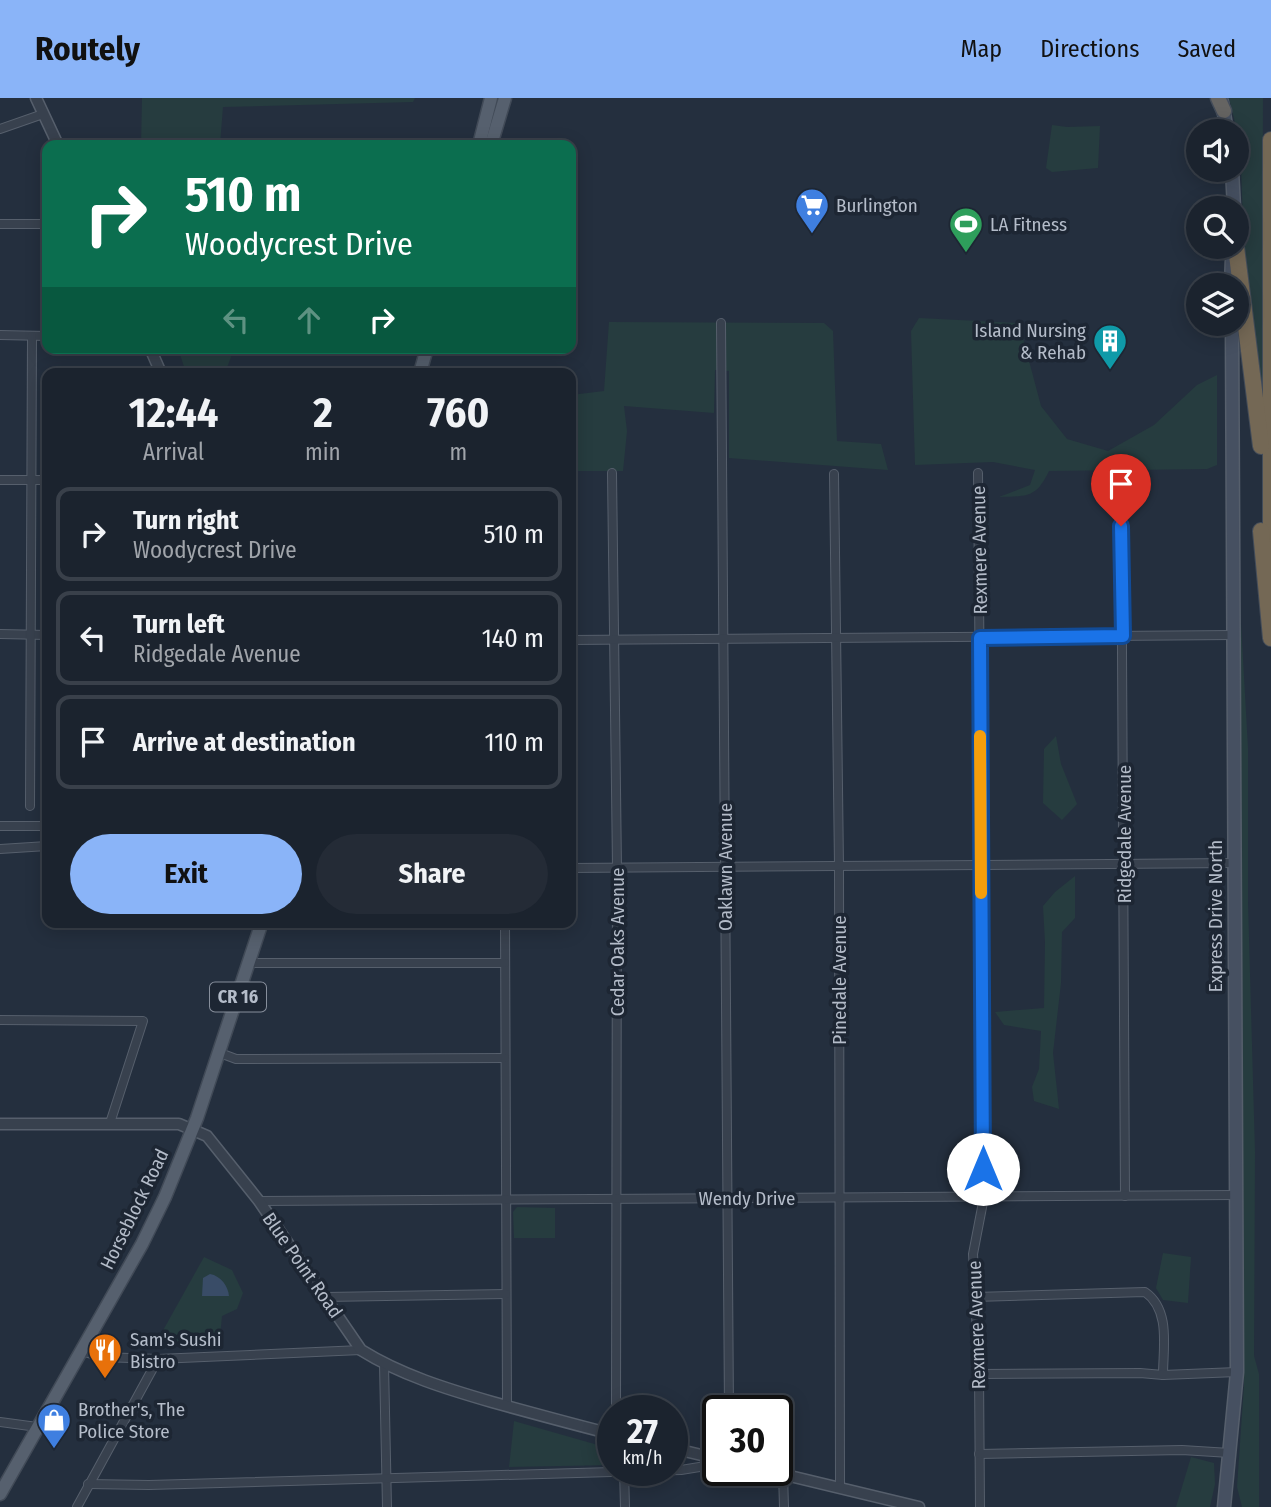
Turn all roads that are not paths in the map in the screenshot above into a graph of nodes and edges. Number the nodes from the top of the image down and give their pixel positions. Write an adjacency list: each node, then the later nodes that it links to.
1 (36, 98): 4 (street)
2 (491, 98): 7 (main road)
3 (505, 98): 8 (main road)
4 (43, 114): 5 (street); 6 (street)
5 (0, 129)
6 (56, 140)
7 (480, 140)
8 (492, 140)
9 (1271, 140): 25 (highway)
10 (3, 224): 11 (street)
11 (42, 224)
12 (1236, 259): 32 (highway)
13 (721, 323): 34 (street, Oaklawn Avenue)
14 (0, 334): 16 (street)
15 (42, 335): 16 (street)
16 (32, 336): 23 (street)
17 (1232, 336): 29 (main road, Express Drive North)
18 (1121, 471): 30 (street, Ridgedale Avenue)
19 (612, 473): 33 (street, Cedar Oaks Avenue)
20 (978, 473): 31 (street, Rexmere Avenue)
21 (834, 474): 35 (street, Pinedale Avenue)
22 (0, 480): 23 (street)
23 (30, 480): 24 (street); 27 (street)
24 (42, 480)
25 (1271, 544)
26 (0, 634): 27 (street)
27 (29, 635): 28 (street); 37 (street)
28 (42, 635)
29 (1233, 635): 30 (street); 42 (main road, Express Drive North)
30 (1123, 636): 31 (street); 43 (street, Ridgedale Avenue)
31 (980, 638): 35 (street); 45 (street, Rexmere Avenue)
32 (1271, 638)
33 (613, 639): 34 (street); 36 (street); 48 (street, Cedar Oaks Avenue)
34 (724, 639): 35 (street); 46 (street, Oaklawn Avenue)
35 (836, 639): 44 (street, Pinedale Avenue)
36 (576, 640)
37 (30, 806)
38 (0, 826): 39 (street)
39 (42, 826)
40 (42, 846): 41 (street)
41 (0, 849)
42 (1234, 863): 43 (street); 59 (main road, Express Drive North)
43 (1124, 864): 45 (street); 60 (street, Ridgedale Avenue)
44 (839, 866): 45 (street); 46 (street); 61 (street, Pinedale Avenue)
45 (981, 866): 62 (street, Rexmere Avenue)
46 (725, 867): 48 (street); 63 (street, Oaklawn Avenue)
47 (576, 868): 48 (street)
48 (617, 868): 65 (street, Cedar Oaks Avenue)
49 (260, 928): 51 (main road, Horseblock Road / CR 16)
50 (505, 928): 52 (street)
51 (250, 963): 52 (street); 54 (main road, Horseblock Road / CR 16)
52 (505, 963): 55 (street)
53 (0, 1020): 56 (street)
54 (220, 1053): 55 (street); 58 (main road, Horseblock Road / CR 16)
55 (505, 1058): 64 (street)
56 (110, 1123): 57 (street); 58 (street)
57 (0, 1124)
58 (193, 1129): 66 (street, Blue Point Road); 71 (main road, Horseblock Road / CR 16)
59 (1236, 1195): 60 (street, Wendy Drive); 74 (main road, Express Drive North)
60 (1125, 1196): 62 (street, Wendy Drive)
61 (839, 1197): 62 (street, Wendy Drive); 63 (street, Wendy Drive); 91 (street, Pinedale Avenue)
62 (984, 1197): 69 (street, Rexmere Avenue)
63 (727, 1198): 65 (street, Wendy Drive); 78 (street, Oaklawn Avenue)
64 (507, 1199): 65 (street, Wendy Drive); 66 (street, Wendy Drive); 67 (street)
65 (617, 1199): 77 (street, Cedar Oaks Avenue)
66 (259, 1201): 68 (street, Blue Point Road)
67 (506, 1294): 68 (street); 79 (street)
68 (326, 1297): 70 (street, Blue Point Road)
69 (975, 1297): 75 (street, Rexmere Avenue); 76 (street)
70 (361, 1350): 72 (street); 73 (street, Blue Point Road)
71 (81, 1351): 72 (street); 81 (main road, Horseblock Road / CR 16)
72 (158, 1359): 88 (street)
73 (384, 1364): 79 (street, Blue Point Road); 87 (street)
74 (1237, 1372): 76 (street); 83 (main road, Express Drive North)
75 (979, 1374): 76 (street); 84 (street, Rexmere Avenue)
76 (1163, 1375)
77 (616, 1395)
78 (729, 1395)
79 (507, 1406): 82 (street, Blue Point Road)
80 (0, 1422): 81 (street)
81 (37, 1427): 92 (main road, Horseblock Road / CR 16)
82 (597, 1430)
83 (1230, 1452): 84 (street); 99 (main road, Express Drive North)
84 (979, 1454): 98 (street, Rexmere Avenue)
85 (597, 1471): 87 (street)
86 (793, 1476): 91 (street)
87 (386, 1478): 88 (street); 94 (street)
88 (88, 1484): 93 (street)
89 (624, 1486): 95 (street)
90 (783, 1486): 96 (street)
91 (840, 1487): 97 (street)
92 (0, 1494)
93 (77, 1507)
94 (387, 1507)
95 (625, 1507)
96 (784, 1507)
97 (919, 1507)
98 (980, 1507)
99 (1224, 1507)

